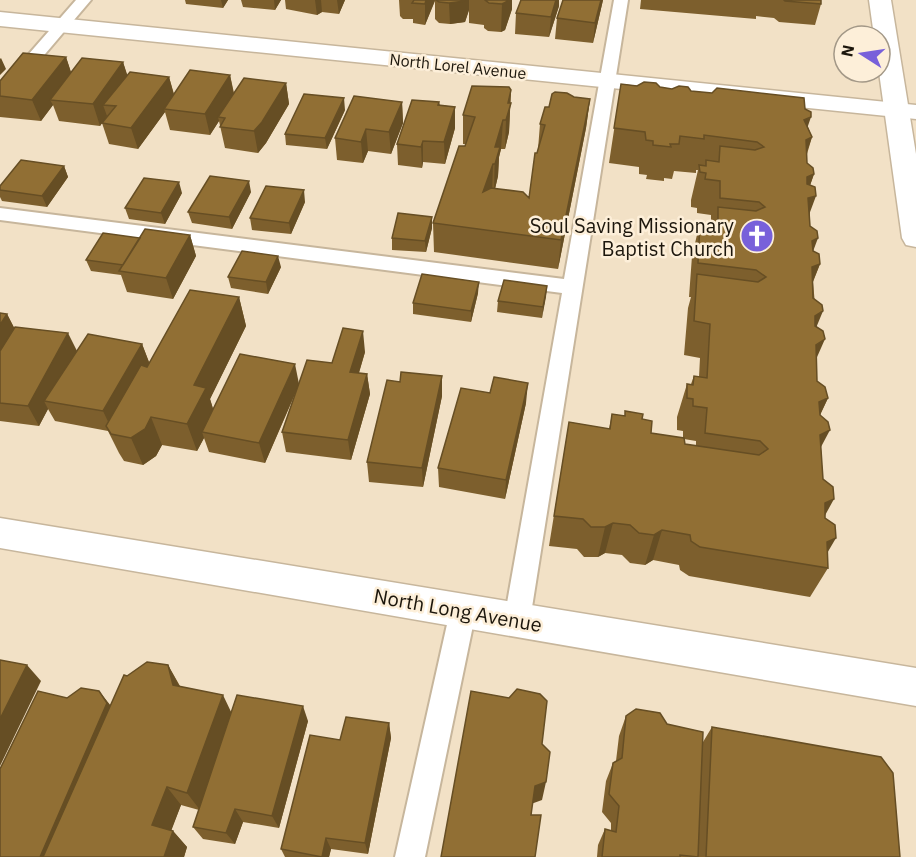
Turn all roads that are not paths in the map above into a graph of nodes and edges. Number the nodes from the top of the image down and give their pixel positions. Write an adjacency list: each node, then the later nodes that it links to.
1 (84, 0): 5 (lane)
2 (621, 0): 6 (lane)
3 (880, 0): 8 (street)
4 (0, 20): 5 (street, North Lorel Avenue)
5 (62, 26): 6 (street, North Lorel Avenue); 7 (lane)
6 (607, 81): 8 (street, North Lorel Avenue); 11 (lane)
7 (0, 97)
8 (906, 111): 10 (street)
9 (0, 214): 11 (lane)
10 (916, 238)
11 (572, 287): 14 (lane)
12 (0, 533): 13 (street, North Long Avenue)
13 (463, 611): 14 (street, North Long Avenue); 16 (lane)
14 (517, 620): 15 (street, North Long Avenue)
15 (916, 687)
16 (410, 857)

